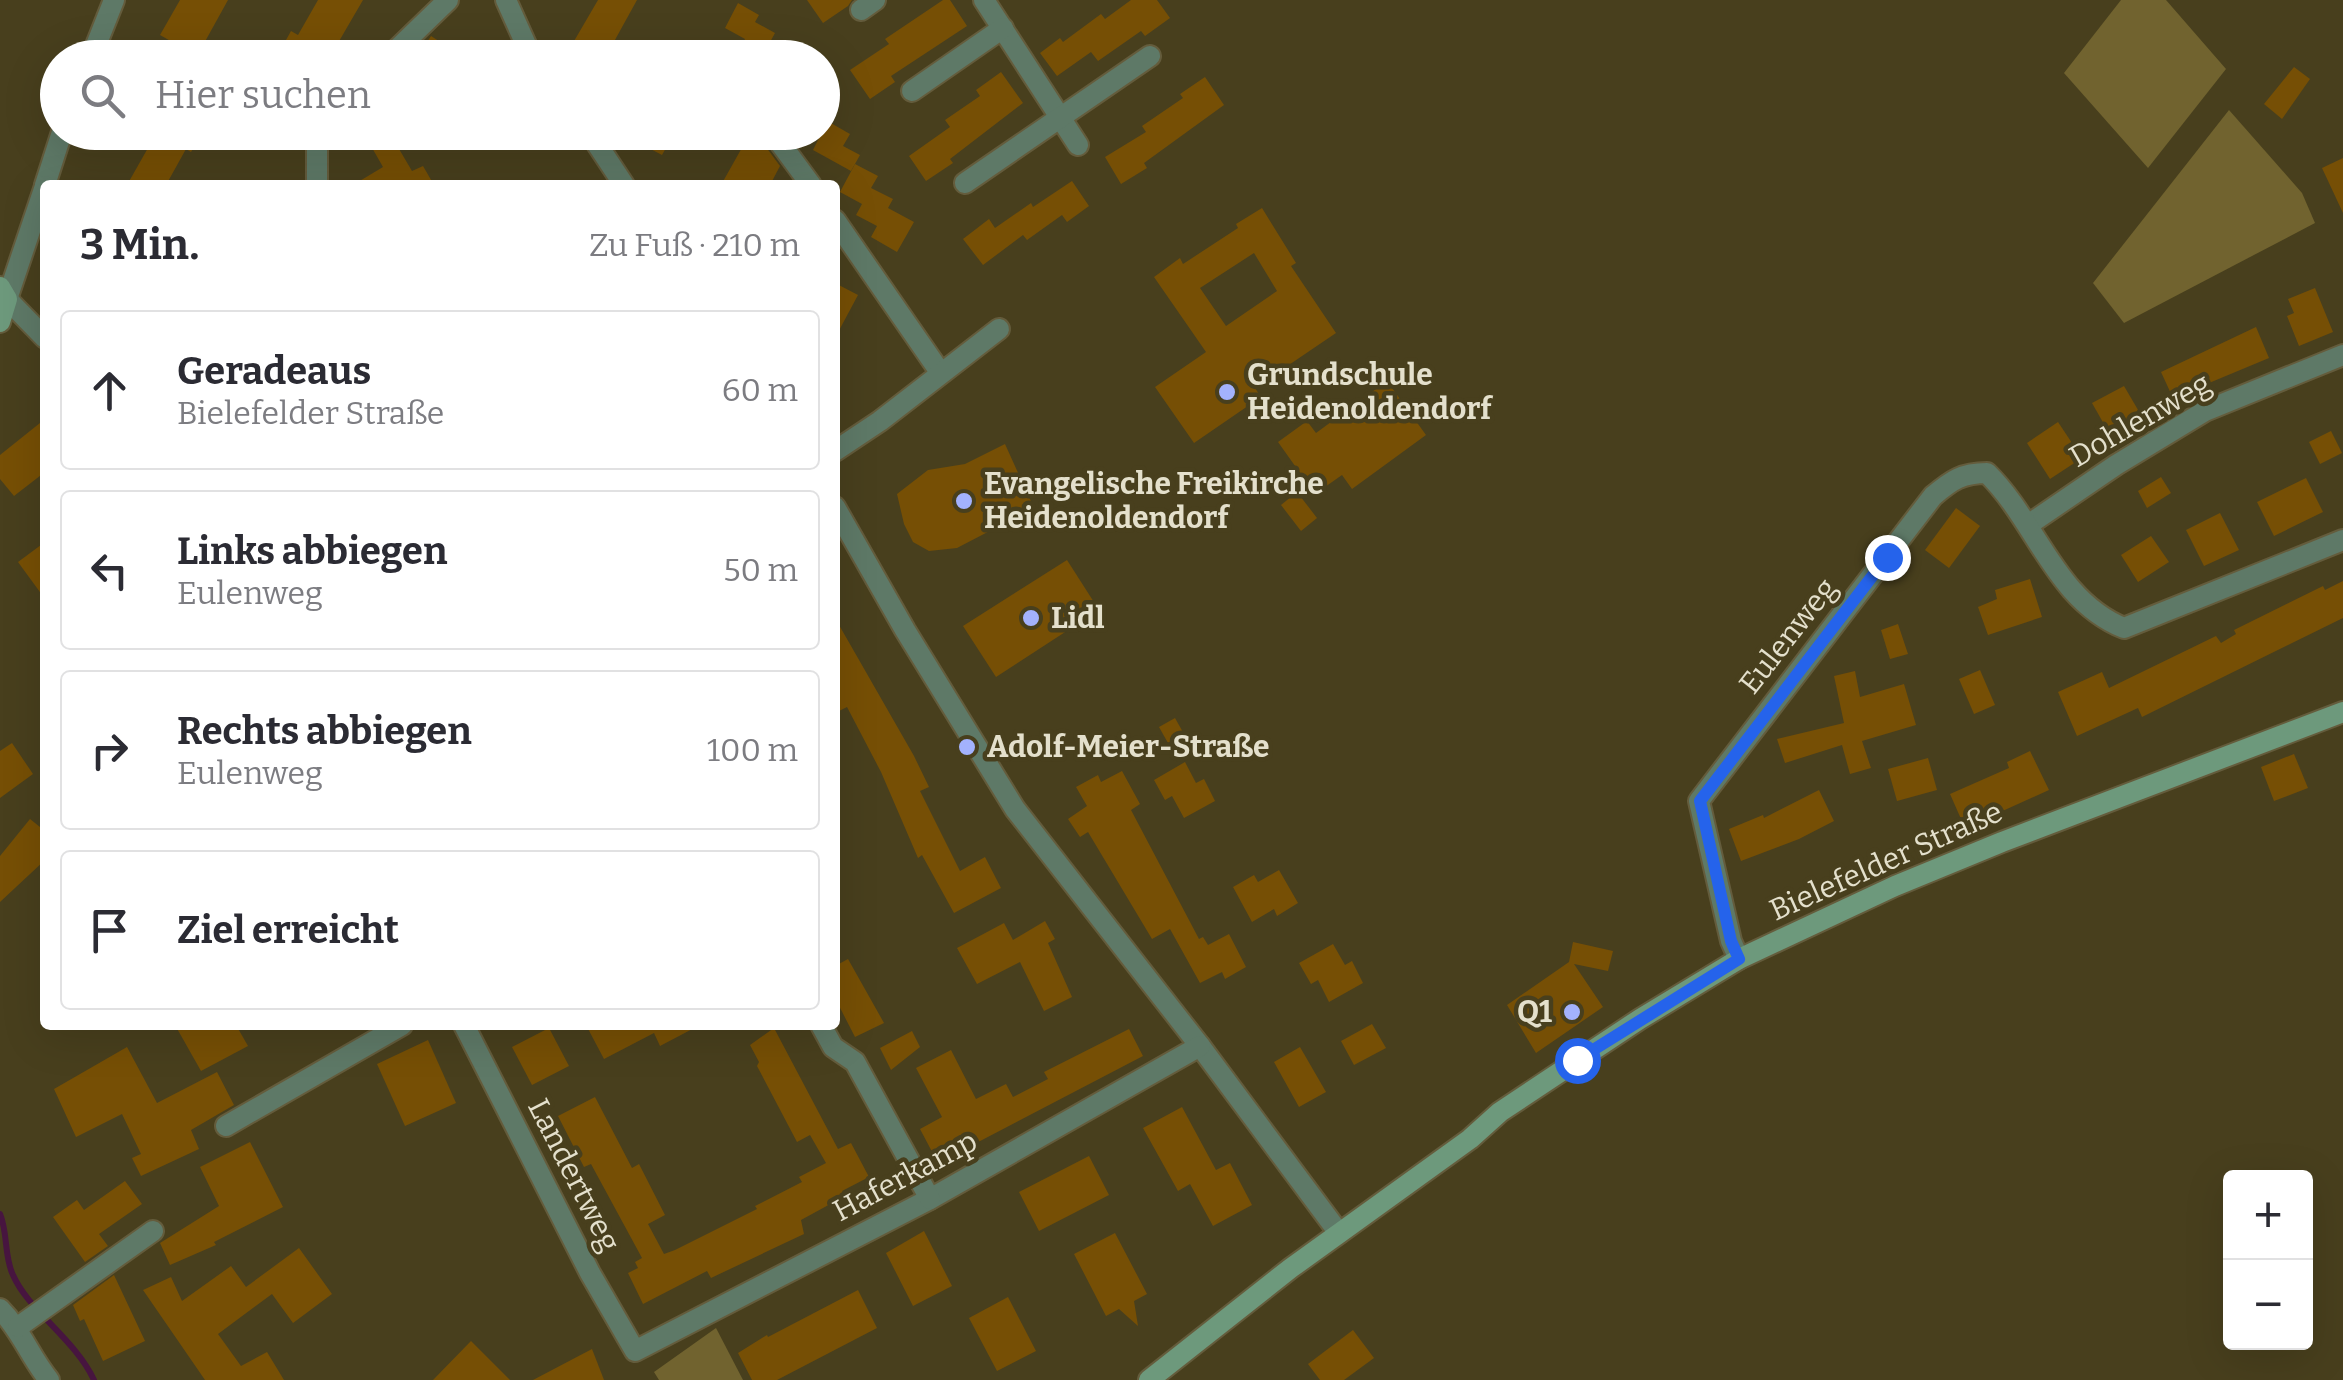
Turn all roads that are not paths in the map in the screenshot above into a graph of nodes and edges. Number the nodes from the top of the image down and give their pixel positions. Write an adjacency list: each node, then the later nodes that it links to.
1 (114, 0): 6 (street)
2 (448, 0): 7 (street)
3 (506, 0): 8 (street)
4 (984, 0): 5 (street)
5 (1003, 28): 10 (street); 11 (street)
6 (98, 40)
7 (407, 40)
8 (524, 40)
9 (1150, 56): 11 (street)
10 (912, 91)
11 (1060, 115): 12 (street); 21 (street)
12 (1078, 145)
13 (56, 150): 17 (street)
14 (317, 150): 18 (street)
15 (601, 150): 19 (street)
16 (785, 150): 20 (street)
17 (47, 180)
18 (317, 180)
19 (621, 180)
20 (806, 180)
21 (965, 183)
22 (40, 198): 24 (street)
23 (840, 227): 29 (street)
24 (4, 293): 25 (main road); 27 (street)
25 (0, 322)
26 (999, 329): 29 (street)
27 (40, 333)
28 (2343, 355): 32 (street, Dohlenweg)
29 (940, 372): 30 (street)
30 (840, 447)
31 (840, 516): 39 (street)
32 (2028, 525): 33 (street, Eulenweg); 35 (street, Eulenweg)
33 (2343, 540)
34 (2343, 712): 35 (main road, Bielefelder Straße)
35 (1739, 959): 43 (main road, Bielefelder Straße)
36 (393, 1030): 40 (street)
37 (467, 1030): 46 (street, Landertweg)
38 (824, 1030): 41 (street)
39 (1200, 1046): 41 (street, Haferkamp); 43 (street)
40 (226, 1126)
41 (930, 1198): 46 (street, Haferkamp)
42 (153, 1231): 45 (street)
43 (1339, 1234): 48 (main road, Bielefelder Straße)
44 (0, 1309): 45 (street)
45 (18, 1327): 47 (street)
46 (635, 1351)
47 (49, 1380)
48 (1149, 1380)

